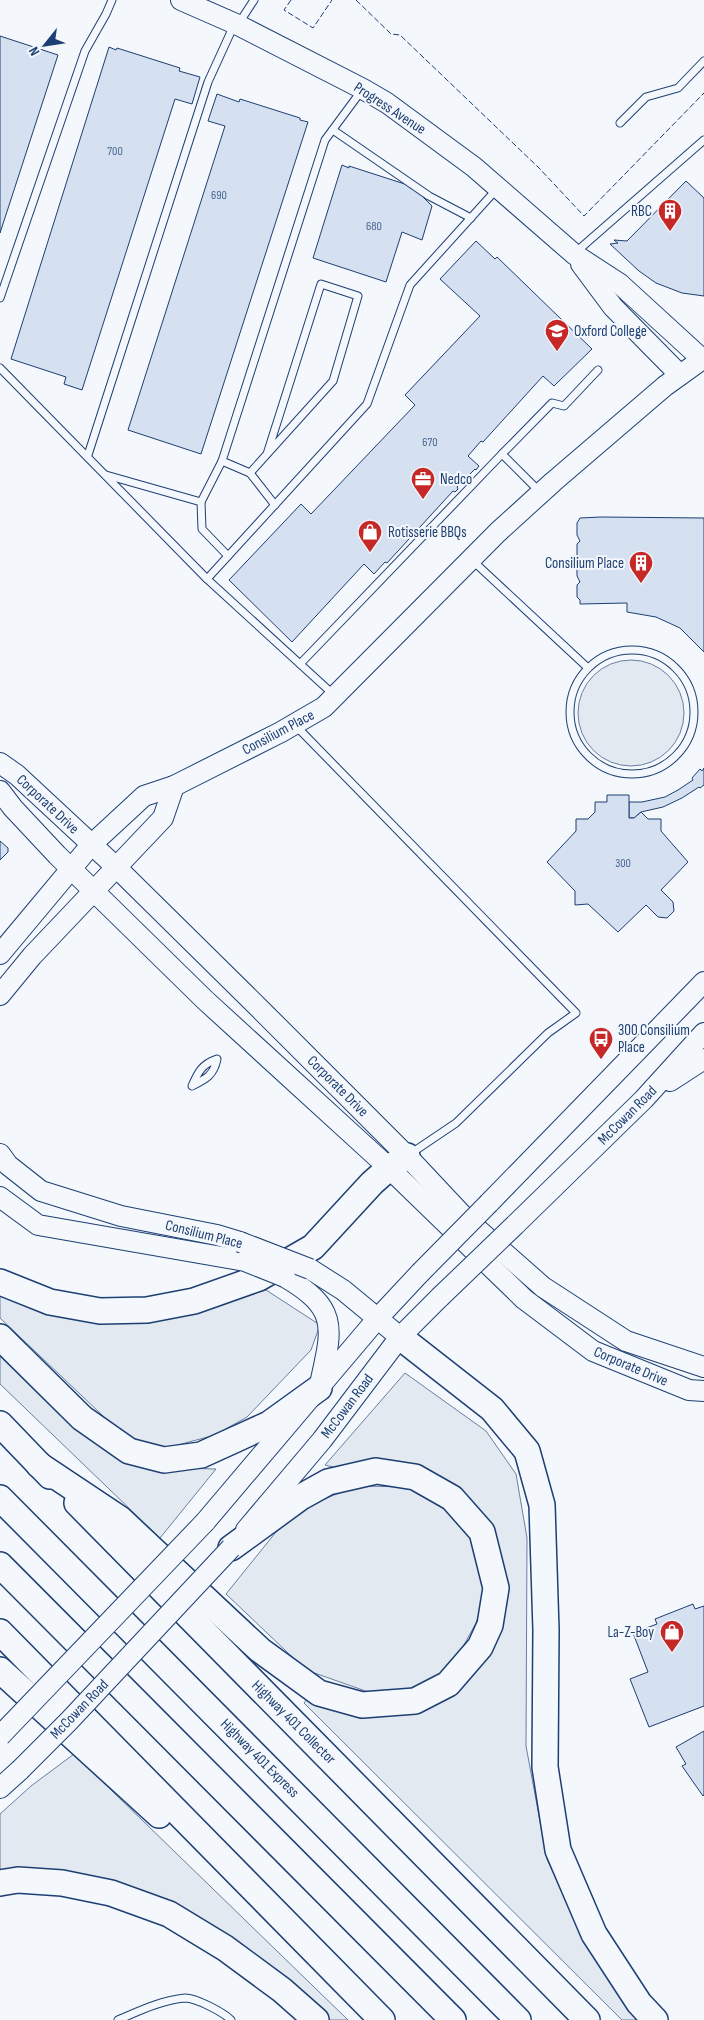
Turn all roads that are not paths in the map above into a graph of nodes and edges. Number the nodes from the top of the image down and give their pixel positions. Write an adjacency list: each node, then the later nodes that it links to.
1 (112, 0): 13 (lane)
2 (181, 0): 4 (street, Progress Avenue)
3 (254, 0): 4 (lane)
4 (236, 24): 6 (street, Progress Avenue); 20 (lane)
5 (704, 62): 7 (lane)
6 (363, 88): 8 (lane); 10 (street, Progress Avenue)
7 (620, 123)
8 (333, 130): 11 (lane); 21 (lane)
9 (704, 140): 12 (lane)
10 (498, 188): 11 (lane); 12 (street, Progress Avenue)
11 (471, 218): 26 (lane)
12 (574, 254): 14 (street, Progress Avenue); 17 (street, Progress Avenue)
13 (0, 298)
14 (703, 359): 17 (street, Consilium Place)
15 (0, 368): 20 (lane)
16 (598, 370): 19 (lane)
17 (680, 375): 24 (street, Consilium Place)
18 (267, 454): 18 (lane); 22 (lane)
19 (502, 454): 24 (lane); 30 (lane)
20 (88, 456): 23 (lane)
21 (222, 461): 22 (lane); 25 (lane)
22 (250, 473): 26 (lane)
23 (105, 475): 25 (lane); 29 (lane)
24 (540, 493): 28 (street, Consilium Place)
25 (201, 502): 27 (lane)
26 (275, 505): 27 (lane)
27 (228, 556): 29 (lane)
28 (471, 559): 31 (lane); 32 (street, Consilium Place)
29 (207, 579): 30 (lane)
30 (300, 664): 32 (lane)
31 (588, 668): 31 (lane)
32 (334, 696): 33 (street, Consilium Place)
33 (294, 724): 35 (street, Consilium Place); 50 (lane)
34 (0, 763): 37 (street, Corporate Drive)
35 (174, 786): 37 (street, Consilium Place); 38 (street)
36 (0, 791): 39 (street, Corporate Drive)
37 (91, 845): 38 (street, Corporate Drive); 39 (street, Consilium Place)
38 (116, 867): 40 (street); 44 (street, Corporate Drive)
39 (72, 870): 40 (street, Corporate Drive); 41 (street, Consilium Place)
40 (94, 892): 43 (street); 45 (street, Corporate Drive)
41 (0, 954)
42 (704, 982): 54 (street, McCowan Road, bridge)
43 (0, 995)
44 (261, 1010): 45 (street); 50 (street, Corporate Drive)
45 (240, 1032): 50 (street, Corporate Drive)
46 (704, 1033): 48 (street, McCowan Road)
47 (704, 1058): 48 (street)
48 (644, 1099): 56 (street, McCowan Road, bridge)
49 (0, 1154): 52 (street, Consilium Place)
50 (398, 1162): 53 (highway); 57 (street, Corporate Drive); 59 (street, Corporate Drive)
51 (0, 1197): 52 (street, Consilium Place)
52 (243, 1252): 54 (street, Consilium Place, bridge); 58 (street, Consilium Place, bridge)
53 (0, 1282)
54 (377, 1319): 56 (street, Consilium Place); 58 (street, McCowan Road)
55 (0, 1337): 58 (highway)
56 (400, 1337): 63 (street, McCowan Road); 78 (highway)
57 (704, 1367)
58 (319, 1388): 67 (street, McCowan Road, bridge)
59 (704, 1390)
60 (0, 1424): 61 (highway, Highway 401 Collector)
61 (39, 1465): 63 (highway); 77 (highway, Highway 401 Collector)
62 (0, 1498): 76 (highway, Highway 401 Express)
63 (231, 1548): 68 (street, McCowan Road, bridge)
64 (0, 1565): 75 (highway)
65 (0, 1632): 70 (highway)
66 (0, 1670): 70 (highway)
67 (0, 1736)
68 (0, 1788)
69 (0, 1883): 73 (highway)
70 (343, 1982): 74 (highway)
71 (118, 2020): 72 (lane)
72 (231, 2020)
73 (316, 2020)
74 (382, 2020)
75 (453, 2020)
76 (518, 2020)
77 (587, 2020)
78 (655, 2020)

